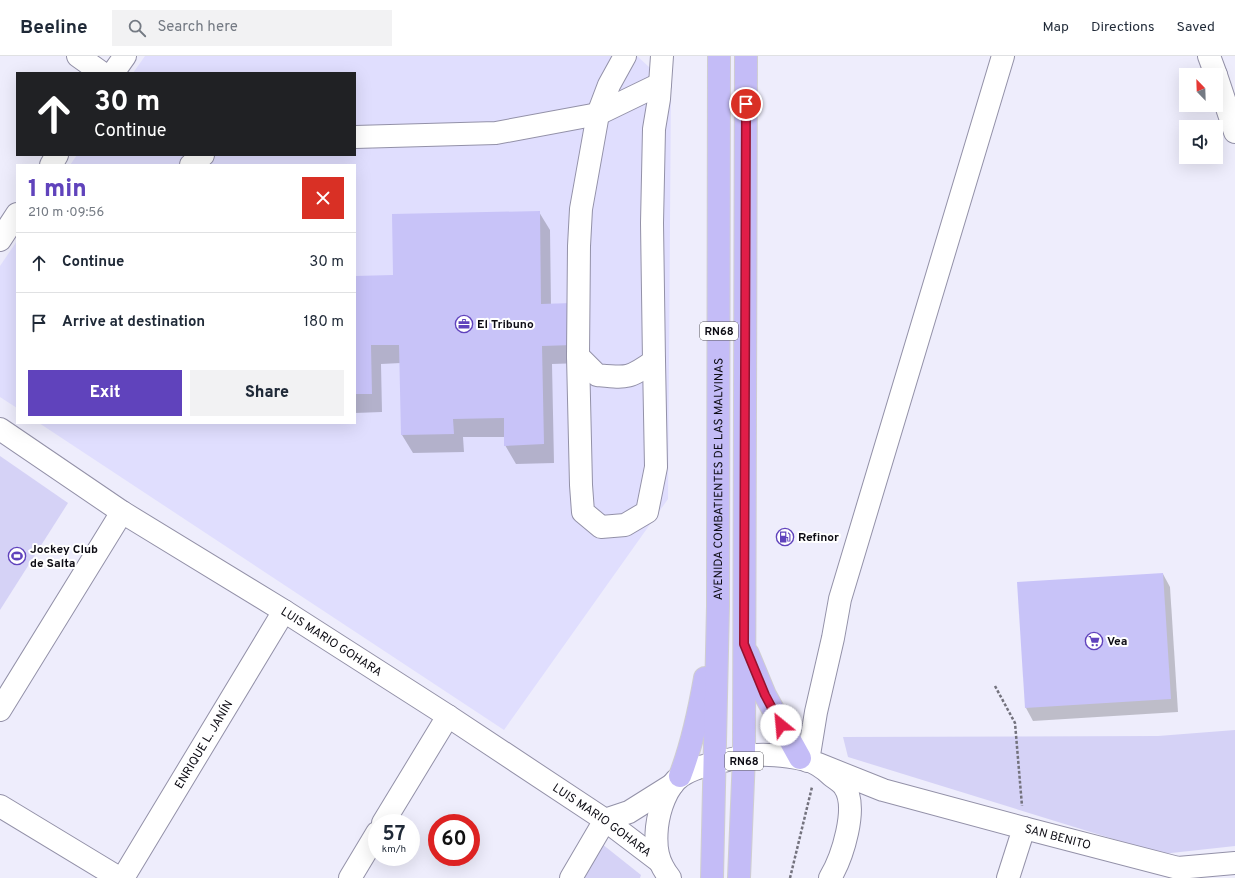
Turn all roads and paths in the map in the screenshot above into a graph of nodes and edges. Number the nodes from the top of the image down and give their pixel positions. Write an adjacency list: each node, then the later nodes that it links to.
1 (78, 56): 10 (street)
2 (125, 56): 11 (street)
3 (625, 56): 14 (street)
4 (662, 56): 12 (street)
5 (720, 56): 25 (main road, AVENIDA COMBATIENTES DE LAS MALVINAS / RN68)
6 (746, 56): 27 (main road, RN68)
7 (1004, 56): 32 (street)
8 (1209, 56): 9 (street)
9 (1213, 68)
10 (101, 72)
11 (114, 72)
12 (660, 84): 14 (street); 22 (street)
13 (1223, 96): 15 (street)
14 (598, 114): 16 (street); 21 (street)
15 (1235, 132)
16 (356, 138)
17 (202, 156): 18 (street)
18 (192, 164)
19 (16, 216): 20 (street)
20 (0, 240)
21 (578, 356): 22 (street); 22 (street)
22 (654, 361)
23 (0, 430): 24 (street, LUIS MARIO GOHARA)
24 (122, 512): 26 (street, LUIS MARIO GOHARA); 29 (street)
25 (718, 606): 33 (main road, AVENIDA COMBATIENTES DE LAS MALVINAS / RN68); 34 (main road)
26 (284, 611): 30 (street, LUIS MARIO GOHARA); 46 (street, ENRIQUE L. JANÍN)
27 (744, 644): 31 (main road, RN68); 32 (main road)
28 (995, 686): 40 (path)
29 (0, 710)
30 (448, 716): 38 (street); 39 (street, LUIS MARIO GOHARA)
31 (744, 756): 32 (street, SAN BENITO); 33 (street, SAN BENITO); 50 (main road, RN68)
32 (809, 761): 35 (street, SAN BENITO); 37 (street); 51 (path)
33 (714, 763): 34 (street, SAN BENITO); 49 (main road, AVENIDA COMBATIENTES DE LAS MALVINAS / RN68)
34 (676, 781): 39 (street, SAN BENITO); 43 (street)
35 (883, 790): 37 (street); 40 (street, SAN BENITO)
36 (0, 806): 45 (street)
37 (851, 812): 52 (street)
38 (388, 814)
39 (606, 820): 43 (street, LUIS MARIO GOHARA); 48 (street)
40 (1024, 828): 44 (street, SAN BENITO); 53 (street)
41 (368, 848): 47 (street)
42 (1235, 863): 44 (street, SAN BENITO)
43 (662, 872)
44 (1177, 873)
45 (119, 878)
46 (123, 878)
47 (350, 878)
48 (571, 878)
49 (712, 878)
50 (739, 878)
51 (790, 878)
52 (830, 878)
53 (1008, 878)

